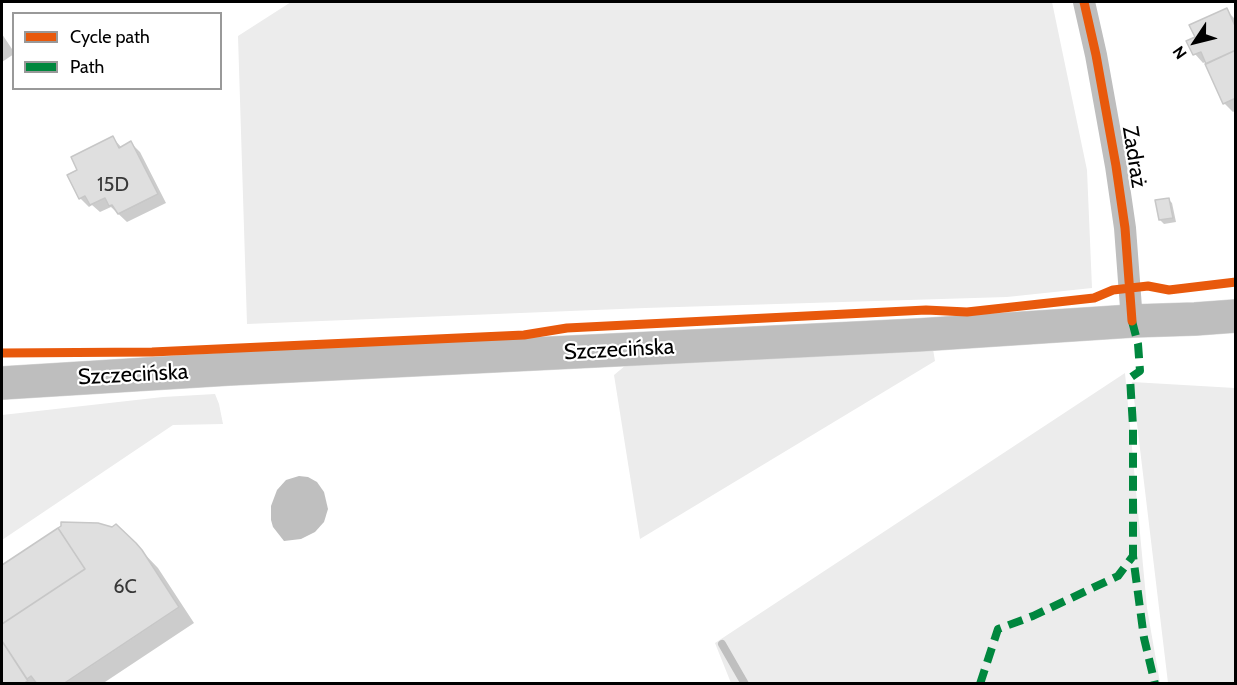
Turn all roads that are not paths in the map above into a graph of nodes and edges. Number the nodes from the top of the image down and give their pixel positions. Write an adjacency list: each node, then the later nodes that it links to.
1 (1084, 2): 3 (street, Zadraż)
2 (1236, 316): 3 (main road, Szczecińska)
3 (1132, 321): 4 (main road, Szczecińska)
4 (2, 383)

